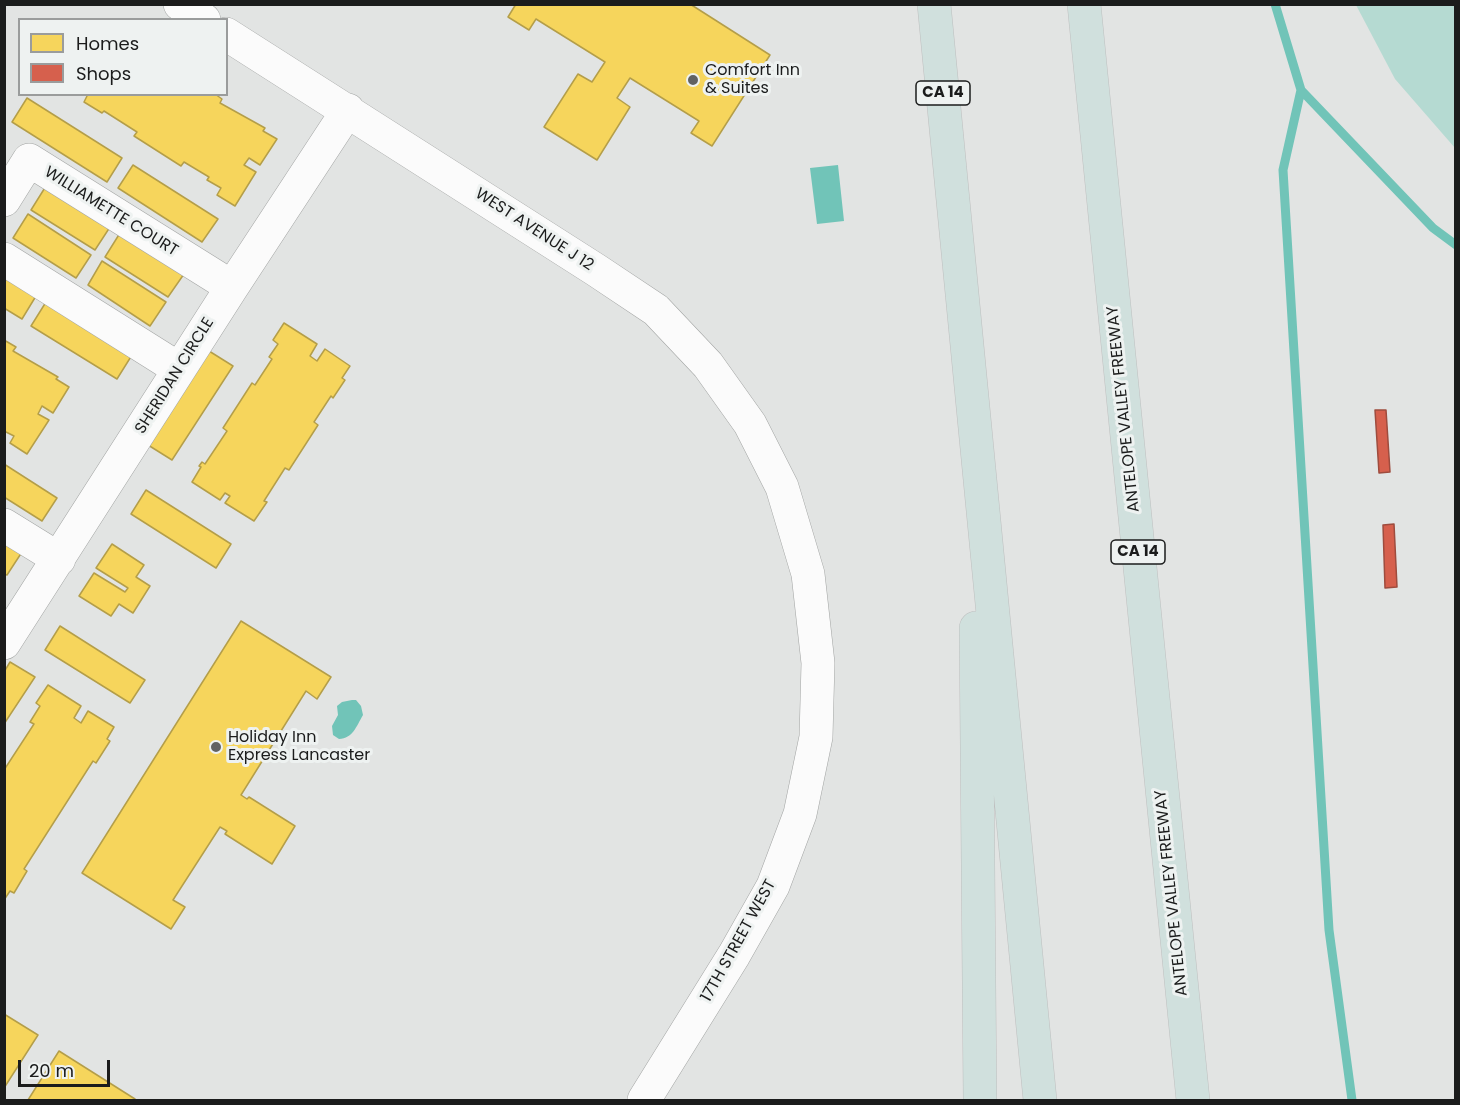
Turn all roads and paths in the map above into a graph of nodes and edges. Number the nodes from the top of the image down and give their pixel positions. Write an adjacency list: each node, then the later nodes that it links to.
1 (180, 4): 4 (street)
2 (934, 4): 11 (highway, CA 14)
3 (1084, 4): 19 (highway, ANTELOPE VALLEY FREEWAY / CA 14)
4 (201, 18)
5 (228, 35): 6 (street, WEST AVENUE J 12)
6 (348, 110): 9 (street, SHERIDAN CIRCLE); 12 (street, WEST AVENUE J 12)
7 (4, 200): 9 (street, WILLIAMETTE COURT)
8 (4, 259): 10 (street)
9 (232, 287): 10 (street, SHERIDAN CIRCLE)
10 (179, 369): 14 (street, SHERIDAN CIRCLE)
11 (978, 466): 17 (highway); 18 (highway, CA 14)
12 (782, 487): 16 (street, 17TH STREET WEST)
13 (4, 525): 14 (street)
14 (59, 559): 15 (street, SHERIDAN CIRCLE)
15 (6, 639)
16 (644, 1101)
17 (980, 1101)
18 (1040, 1101)
19 (1193, 1101)

